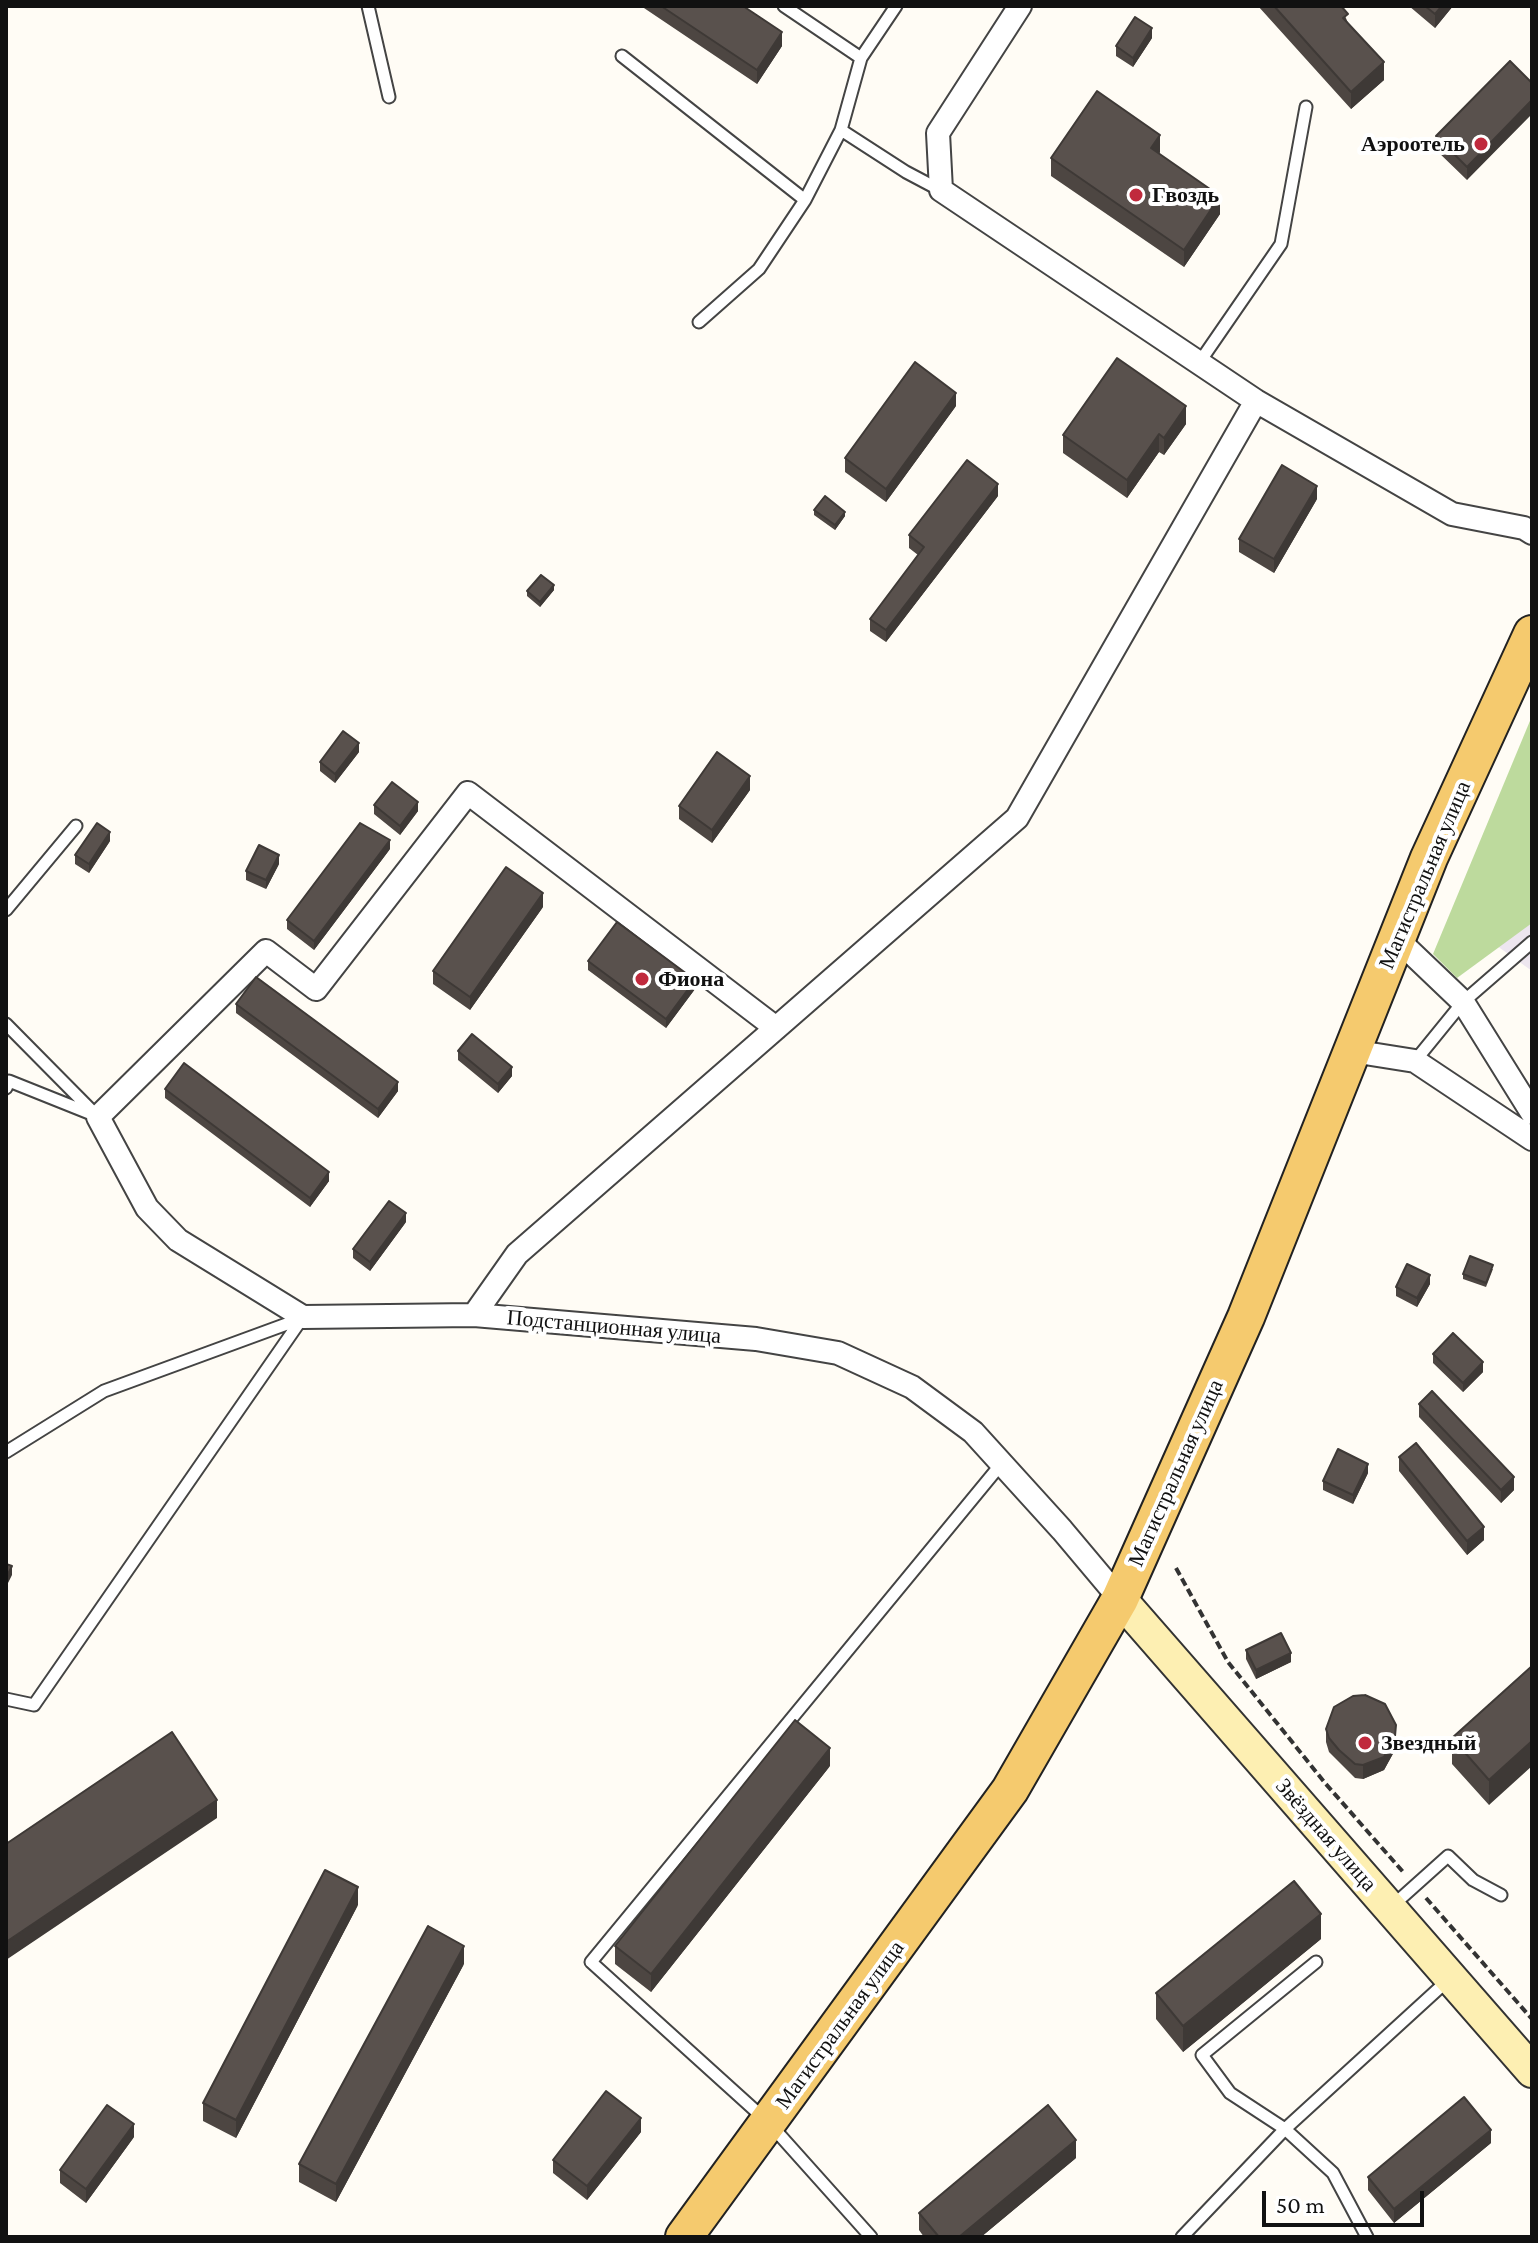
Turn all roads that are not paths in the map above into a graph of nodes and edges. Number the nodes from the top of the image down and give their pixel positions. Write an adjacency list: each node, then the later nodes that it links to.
1 (368, 6): 7 (lane)
2 (784, 6): 6 (lane)
3 (896, 6): 6 (lane)
4 (1020, 6): 10 (street)
5 (622, 56): 11 (lane)
6 (861, 58): 9 (lane)
7 (389, 97)
8 (1306, 107): 13 (lane)
9 (841, 130): 10 (lane); 11 (lane)
10 (941, 190): 13 (street)
11 (805, 200): 12 (lane)
12 (699, 322)
13 (1203, 357): 14 (street)
14 (1256, 401): 15 (street); 23 (street)
15 (1532, 533)
16 (1532, 634): 19 (main road, Магистральная улица)
17 (76, 826): 18 (lane)
18 (6, 910)
19 (1397, 939): 21 (street); 24 (main road, Магистральная улица)
20 (1532, 942): 21 (lane)
21 (1463, 1002): 25 (lane); 27 (street)
22 (6, 1024): 28 (lane)
23 (776, 1028): 28 (street); 30 (street)
24 (1352, 1051): 25 (street); 34 (main road, Магистральная улица)
25 (1415, 1061): 29 (street)
26 (7, 1083): 28 (lane)
27 (1532, 1113)
28 (98, 1117): 31 (street)
29 (1532, 1139)
30 (474, 1315): 31 (street, Подстанционная улица); 33 (street, Подстанционная улица)
31 (303, 1317): 32 (lane); 35 (lane)
32 (6, 1452)
33 (1002, 1463): 34 (street, Подстанционная улица); 41 (lane)
34 (1120, 1599): 37 (street, Звёздная улица); 41 (main road, Магистральная улица)
35 (6, 1699)
36 (1501, 1895): 37 (lane)
37 (1390, 1908): 39 (street, Звёздная улица)
38 (1316, 1962): 42 (lane)
39 (1451, 1978): 40 (street, Звёздная улица); 42 (lane)
40 (1532, 2071)
41 (769, 2123): 43 (main road, Магистральная улица); 44 (lane)
42 (1285, 2129): 45 (lane); 46 (lane)
43 (684, 2237)
44 (871, 2237)
45 (1182, 2237)
46 (1367, 2237)

